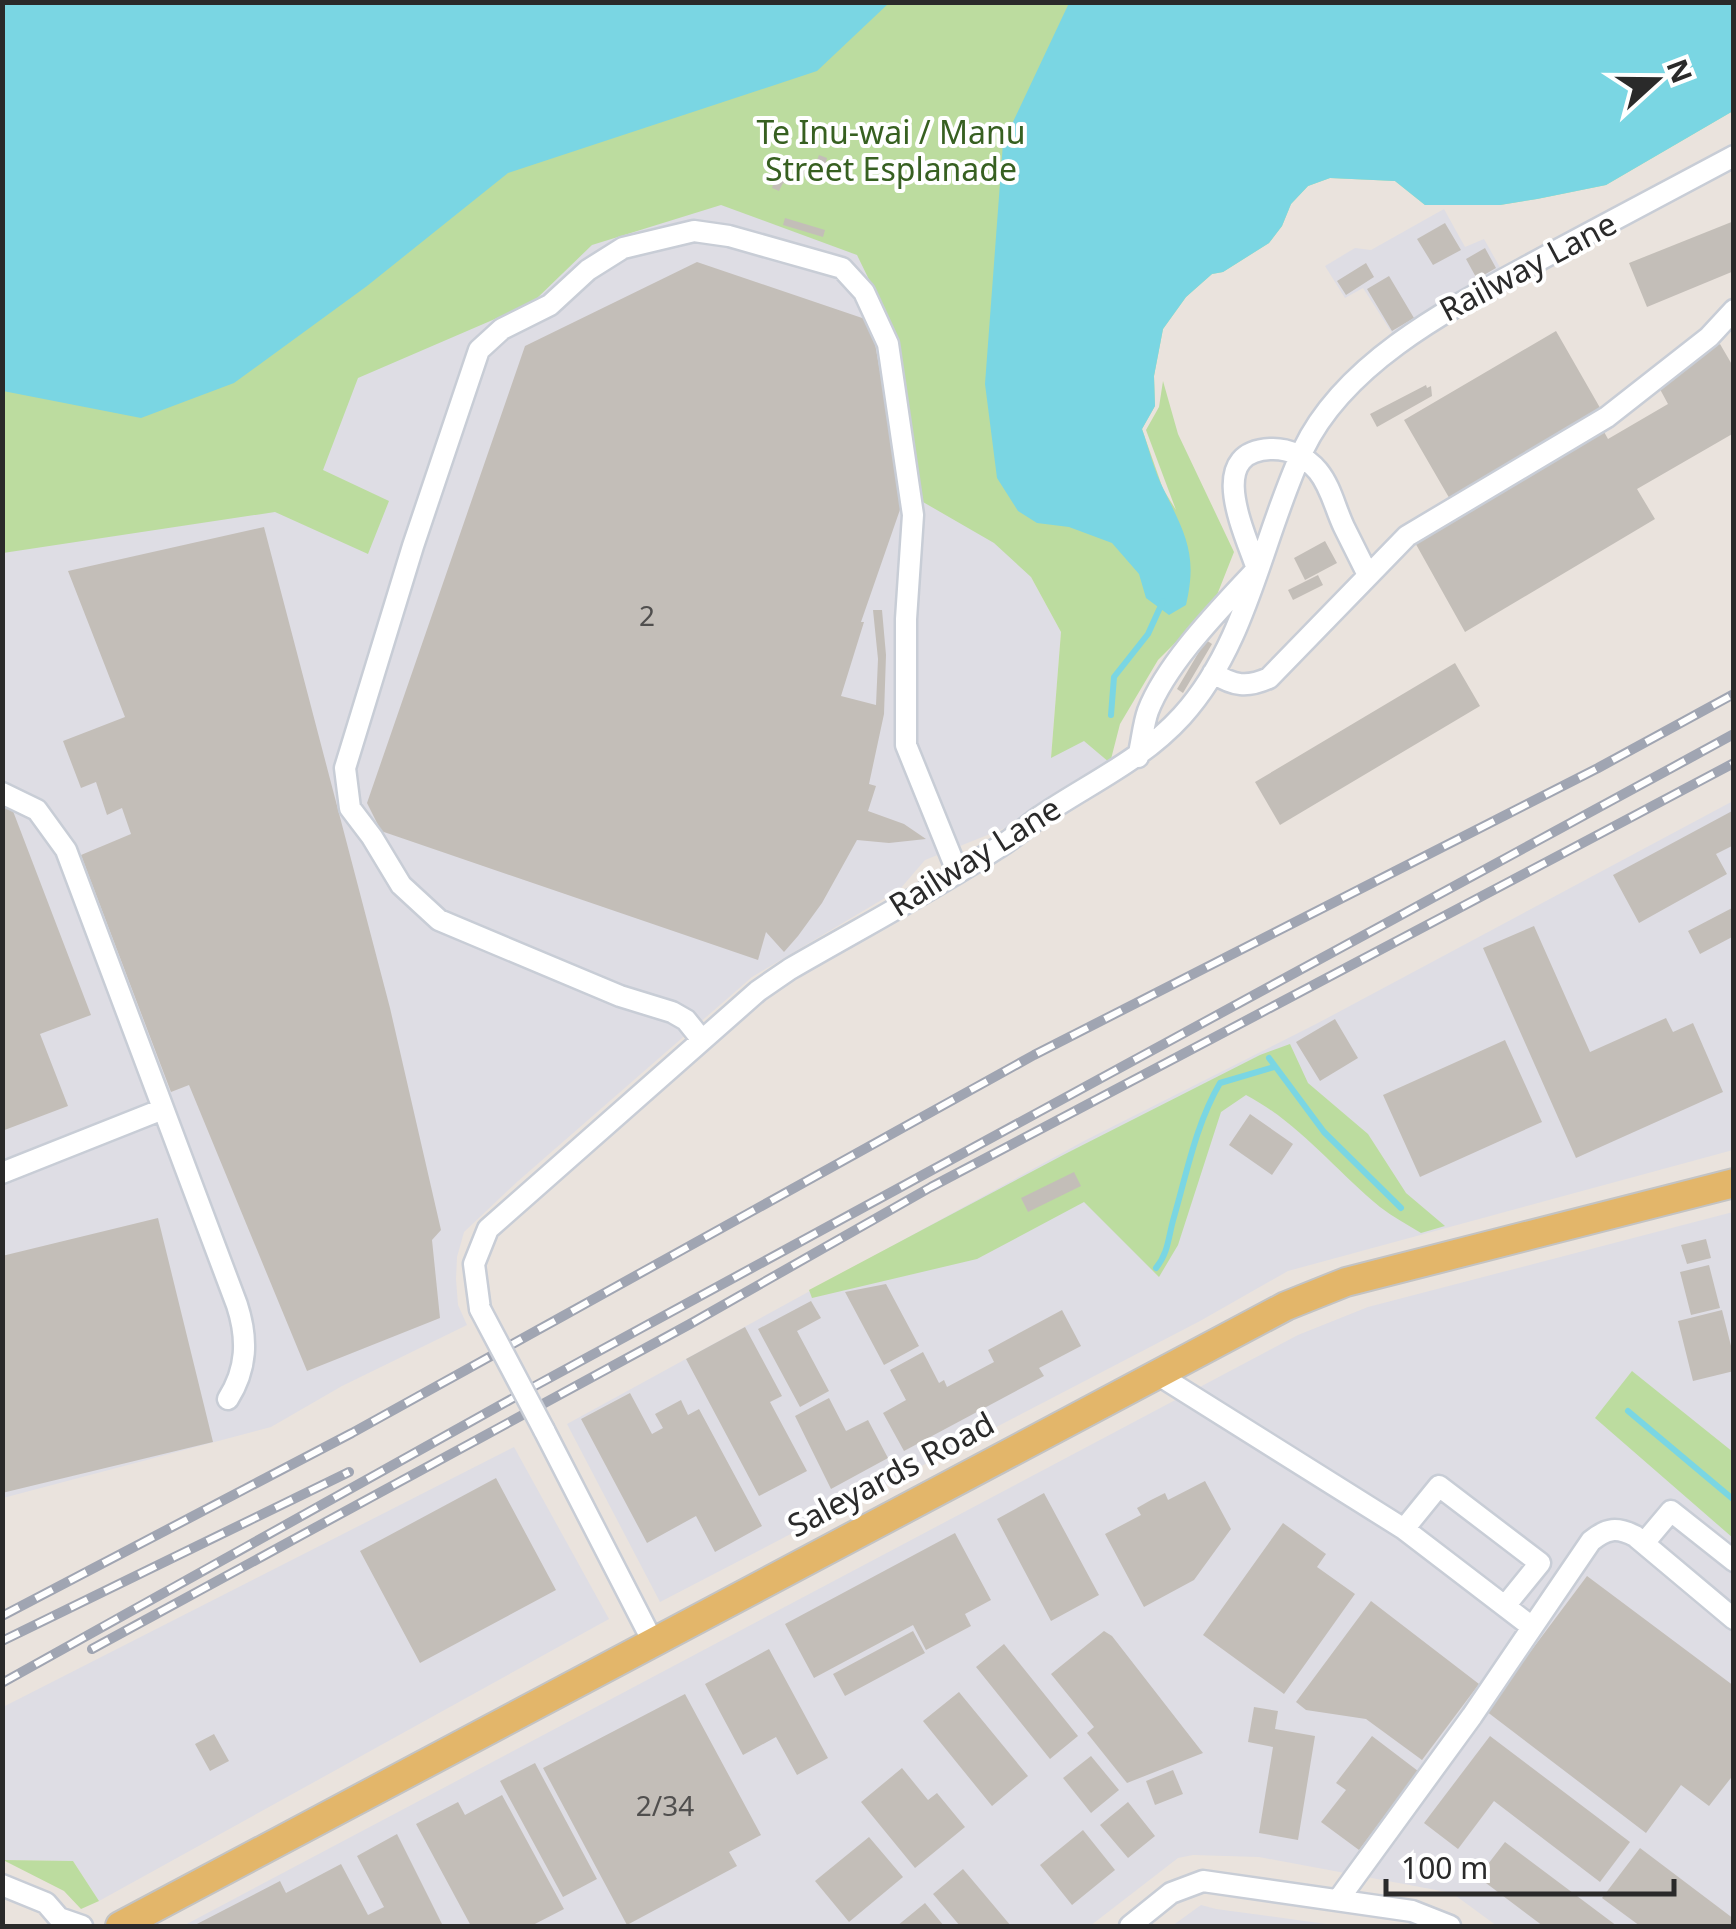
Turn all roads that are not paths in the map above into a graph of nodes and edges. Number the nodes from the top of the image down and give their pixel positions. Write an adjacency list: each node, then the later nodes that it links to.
1 (1734, 156): 3 (street, Railway Lane)
2 (1734, 310): 5 (street)
3 (1301, 456): 4 (street, Railway Lane); 4 (street); 5 (street)
4 (1257, 569): 6 (street, Railway Lane); 7 (street)
5 (1368, 575): 6 (street)
6 (1214, 674): 7 (street, Railway Lane)
7 (1138, 756): 9 (street, Railway Lane)
8 (2, 793): 11 (street)
9 (957, 871): 10 (street, Railway Lane); 10 (street)
10 (702, 1040): 24 (street, Railway Lane, bridge)
11 (164, 1109): 12 (street); 15 (street)
12 (2, 1173)
13 (1734, 1183): 14 (main road, Saleyards Road)
14 (1157, 1374): 16 (street); 24 (main road, Saleyards Road)
15 (228, 1400)
16 (1404, 1530): 20 (street); 21 (street)
17 (1644, 1543): 18 (street); 19 (street); 22 (street)
18 (1578, 1560): 20 (street); 23 (street)
19 (1734, 1560)
20 (1540, 1563): 21 (street)
21 (1505, 1606): 23 (street)
22 (1734, 1618)
23 (1532, 1627): 26 (street)
24 (653, 1642): 28 (main road, Saleyards Road)
25 (2, 1885): 27 (street)
26 (1338, 1900): 29 (street); 30 (street)
27 (82, 1926)
28 (120, 1926)
29 (1130, 1926)
30 (1450, 1926)

